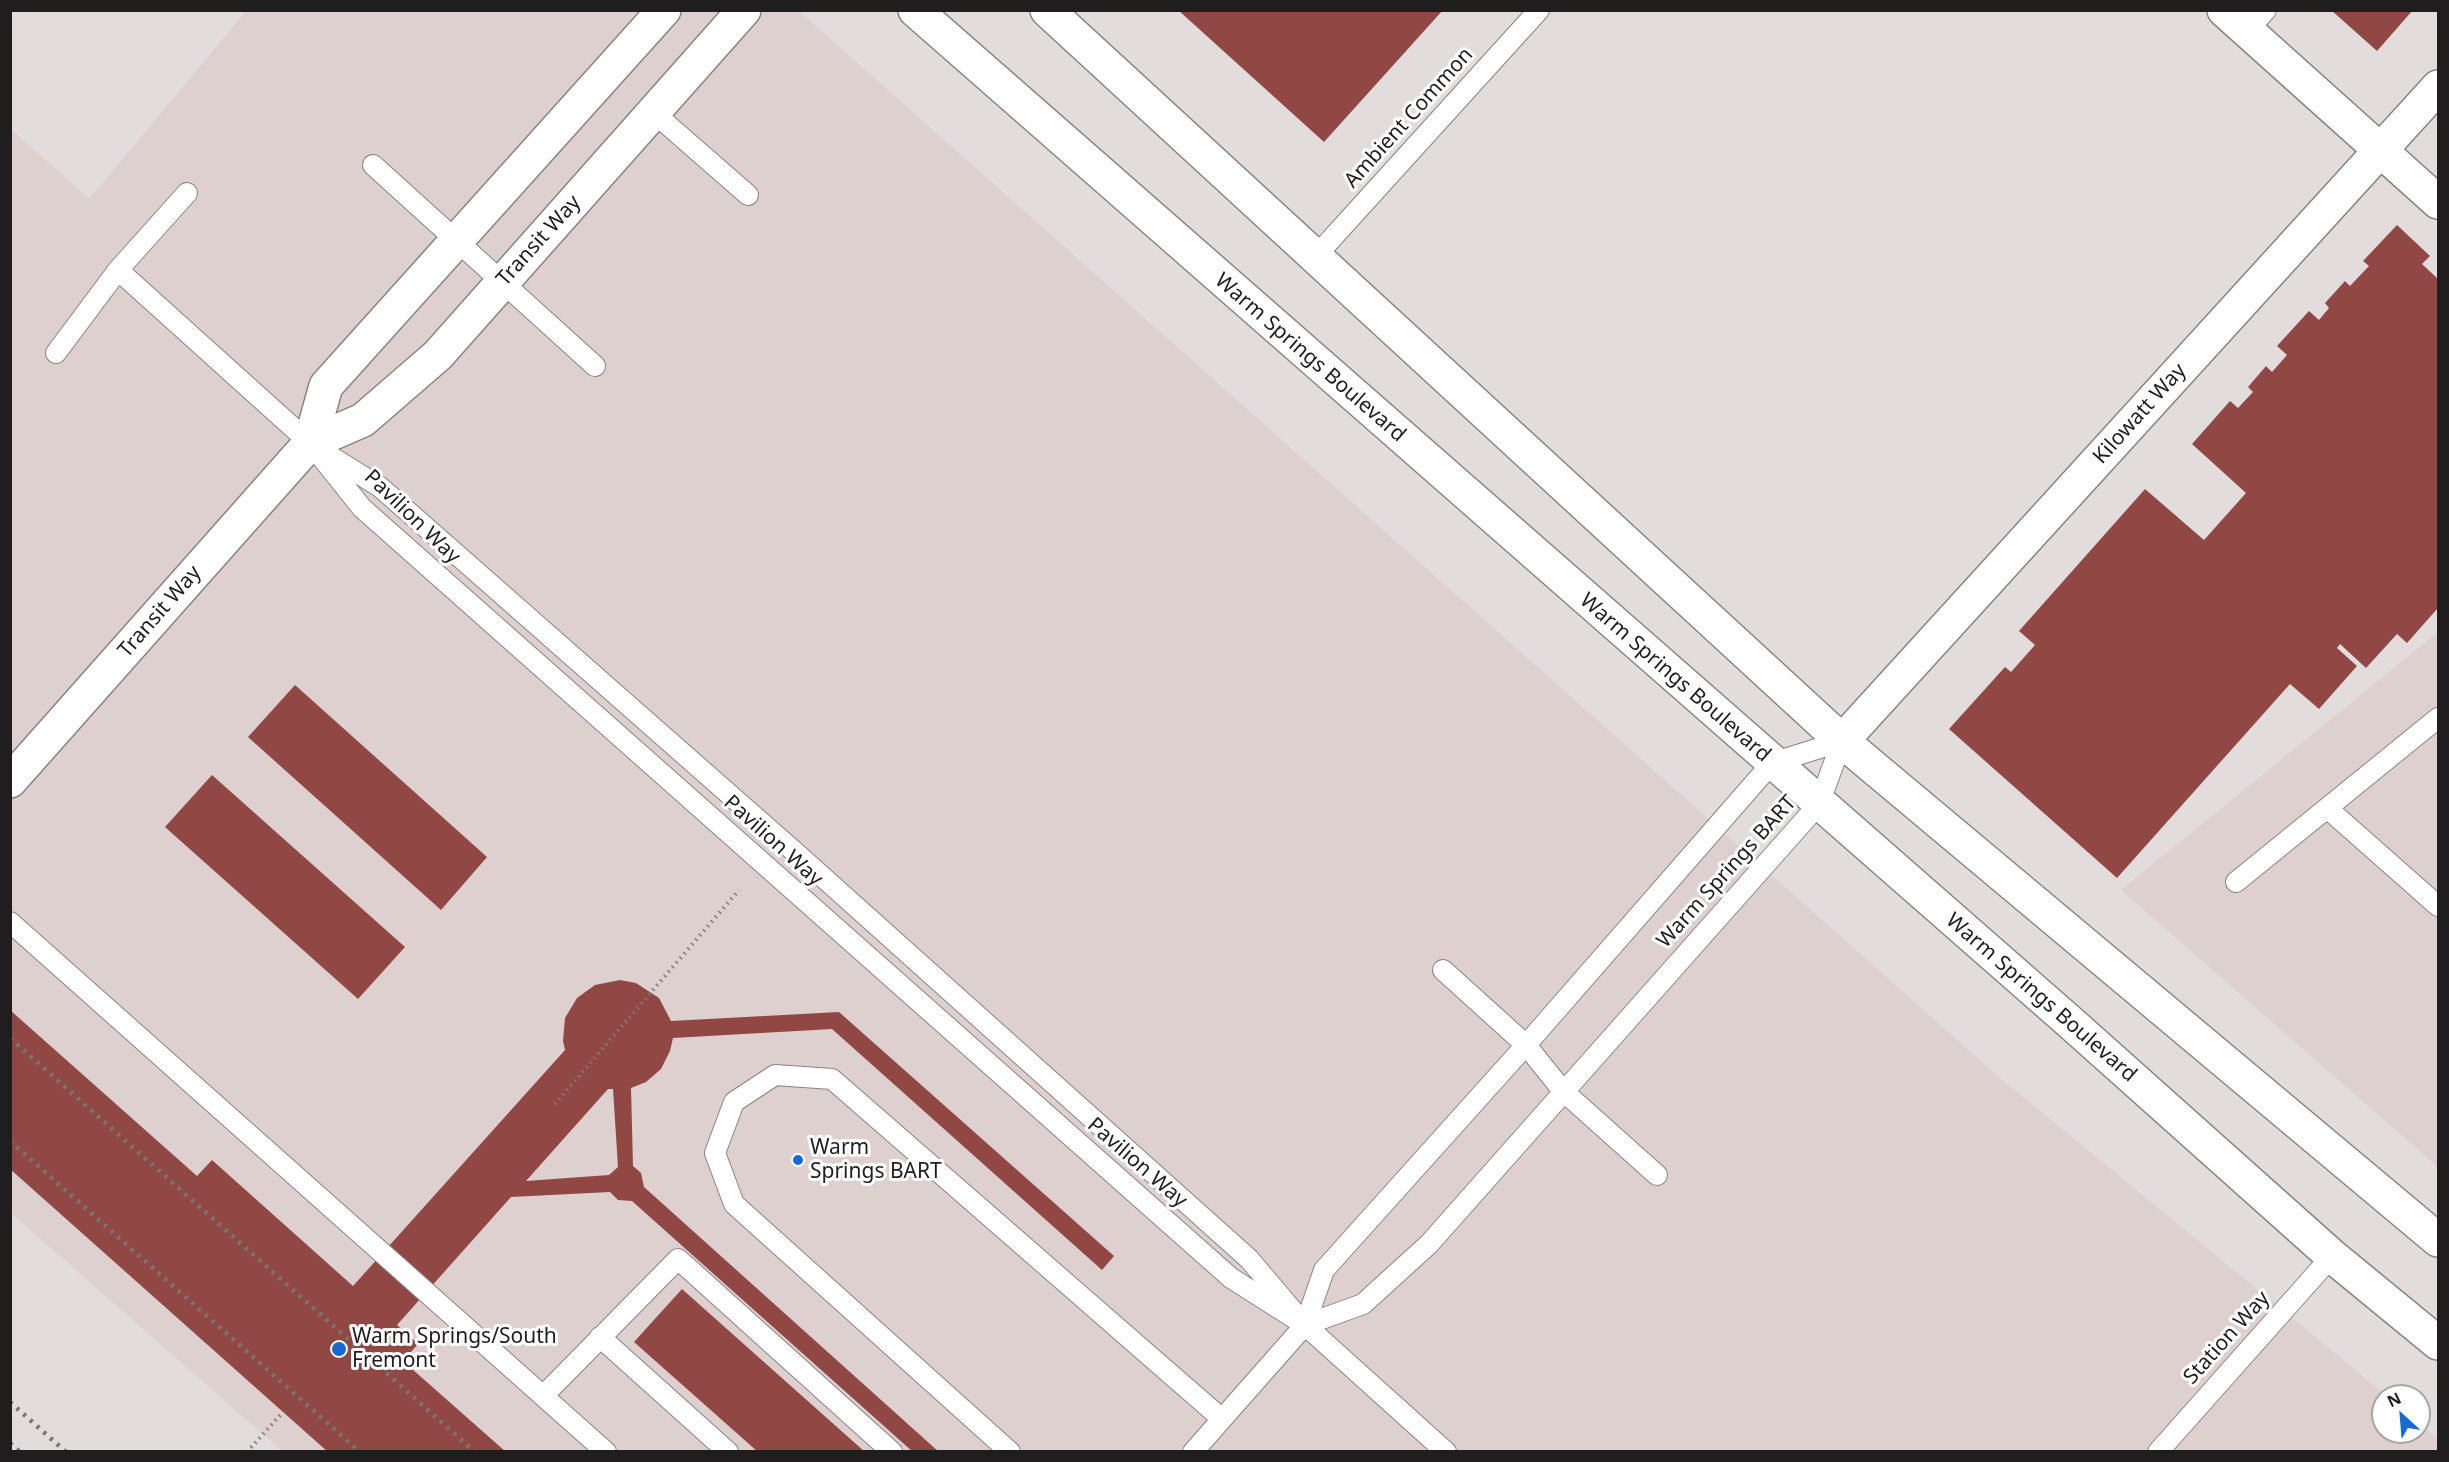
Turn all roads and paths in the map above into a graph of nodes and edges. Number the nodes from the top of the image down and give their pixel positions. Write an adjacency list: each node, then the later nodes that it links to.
1 (664, 10): 14 (main road, Transit Way)
2 (744, 10): 8 (main road, Transit Way)
3 (915, 10): 23 (main road, Warm Springs Boulevard)
4 (1047, 10): 15 (main road)
5 (1539, 10): 15 (lane, Ambient Common)
6 (2246, 18): 9 (main road)
7 (2439, 87): 9 (main road, Kilowatt Way)
8 (653, 112): 12 (lane); 17 (main road, Transit Way)
9 (2381, 149): 13 (main road); 22 (main road, Kilowatt Way)
10 (373, 165): 14 (lane)
11 (187, 193): 16 (lane)
12 (748, 195)
13 (2439, 202)
14 (458, 240): 17 (lane); 20 (main road, Transit Way)
15 (1315, 257): 22 (main road)
16 (118, 270): 18 (lane); 20 (lane)
17 (501, 283): 19 (lane); 20 (main road, Transit Way)
18 (56, 353)
19 (595, 366)
20 (310, 443): 24 (main road, Transit Way); 38 (lane, Pavilion Way); 38 (lane, Pavilion Way)
21 (2439, 718): 26 (lane)
22 (1842, 741): 23 (lane, Warm Springs BART); 25 (lane, Warm Springs BART); 36 (main road)
23 (1772, 764): 25 (main road, Warm Springs Boulevard); 32 (lane, Warm Springs BART)
24 (10, 781)
25 (1819, 804): 33 (lane, Warm Springs BART); 37 (main road, Warm Springs Boulevard)
26 (2327, 808): 27 (lane); 29 (lane)
27 (2236, 882)
28 (739, 890): 34 (path)
29 (2439, 906)
30 (10, 922): 41 (lane)
31 (1443, 970): 32 (lane)
32 (1526, 1045): 33 (lane); 38 (lane, Warm Springs BART)
33 (1563, 1091): 35 (lane); 38 (lane, Warm Springs BART)
34 (555, 1104)
35 (1657, 1175)
36 (2439, 1240)
37 (2332, 1256): 40 (main road, Warm Springs Boulevard); 51 (lane, Station Way)
38 (1305, 1325): 43 (lane); 50 (lane, Pavilion Way)
39 (600, 1337): 41 (lane); 46 (lane); 47 (lane)
40 (2439, 1343)
41 (543, 1396): 45 (lane)
42 (283, 1412): 44 (path)
43 (1222, 1419): 48 (lane); 49 (lane)
44 (248, 1452)
45 (606, 1452)
46 (728, 1452)
47 (892, 1452)
48 (1010, 1452)
49 (1193, 1452)
50 (1446, 1452)
51 (2158, 1452)

